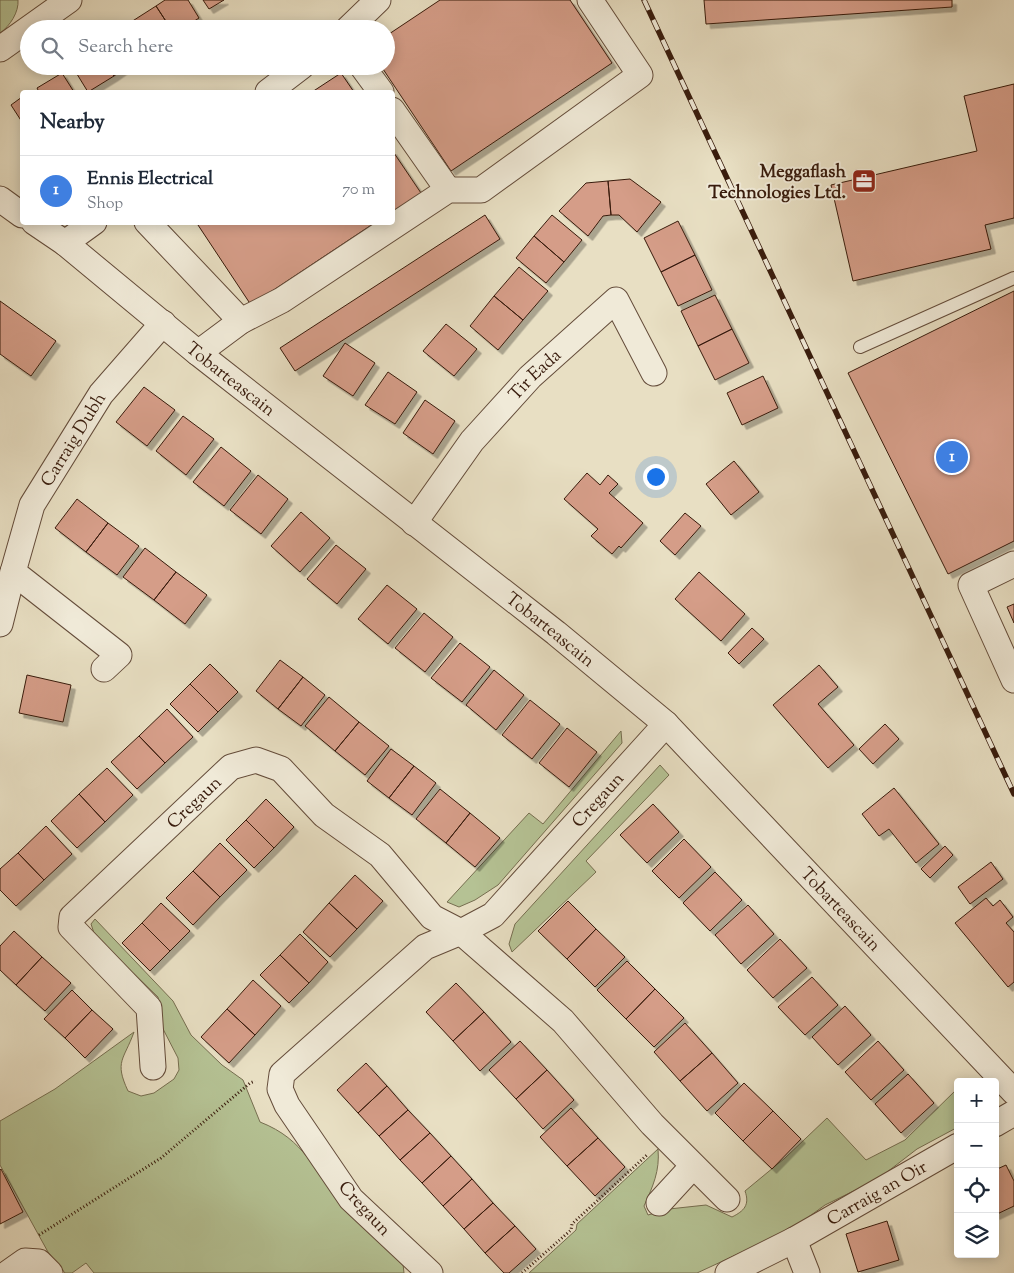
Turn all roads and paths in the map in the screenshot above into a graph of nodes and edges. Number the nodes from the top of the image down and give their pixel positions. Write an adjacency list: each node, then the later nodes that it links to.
1 (69, 0): 4 (street)
2 (378, 0): 5 (street)
3 (590, 0): 13 (street)
4 (41, 20)
5 (357, 20)
6 (20, 35): 7 (street)
7 (0, 49)
8 (290, 75): 10 (street)
9 (368, 75): 11 (street)
10 (271, 90)
11 (379, 90)
12 (395, 114): 13 (street)
13 (448, 190): 21 (street)
14 (0, 199): 15 (street)
15 (20, 213)
16 (38, 225): 19 (street, Tobarteascain)
17 (90, 225): 19 (street)
18 (150, 225): 21 (street)
19 (65, 243): 22 (street, Tobarteascain)
20 (1014, 278): 23 (lane)
21 (241, 321): 24 (street)
22 (163, 323): 24 (street, Tobarteascain); 28 (street, Carraig Dubh)
23 (860, 348)
24 (198, 353): 26 (street, Tobarteascain)
25 (654, 373): 26 (street, Tir Eada)
26 (414, 522): 32 (street, Tobarteascain)
27 (1014, 564): 31 (street)
28 (13, 572): 29 (street, Carraig Dubh); 30 (street)
29 (0, 624)
30 (104, 669)
31 (1014, 680)
32 (666, 724): 33 (street, Cregaun); 36 (street, Tobarteascain)
33 (461, 932): 34 (street, Cregaun); 35 (street, Cregaun); 39 (street, Cregaun)
34 (153, 1068)
35 (282, 1074): 45 (path); 47 (street, Cregaun)
36 (1014, 1092)
37 (1014, 1113): 38 (street)
38 (997, 1123)
39 (652, 1124): 41 (street, Cregaun); 48 (path)
40 (954, 1148): 44 (street, Carraig an Oir)
41 (693, 1166): 42 (street, Cregaun); 43 (street)
42 (726, 1199)
43 (659, 1203)
44 (794, 1240): 49 (street, Carraig an Oir); 50 (street)
45 (16, 1267): 46 (street)
46 (50, 1273)
47 (430, 1273)
48 (522, 1273)
49 (728, 1273)
50 (807, 1273)

